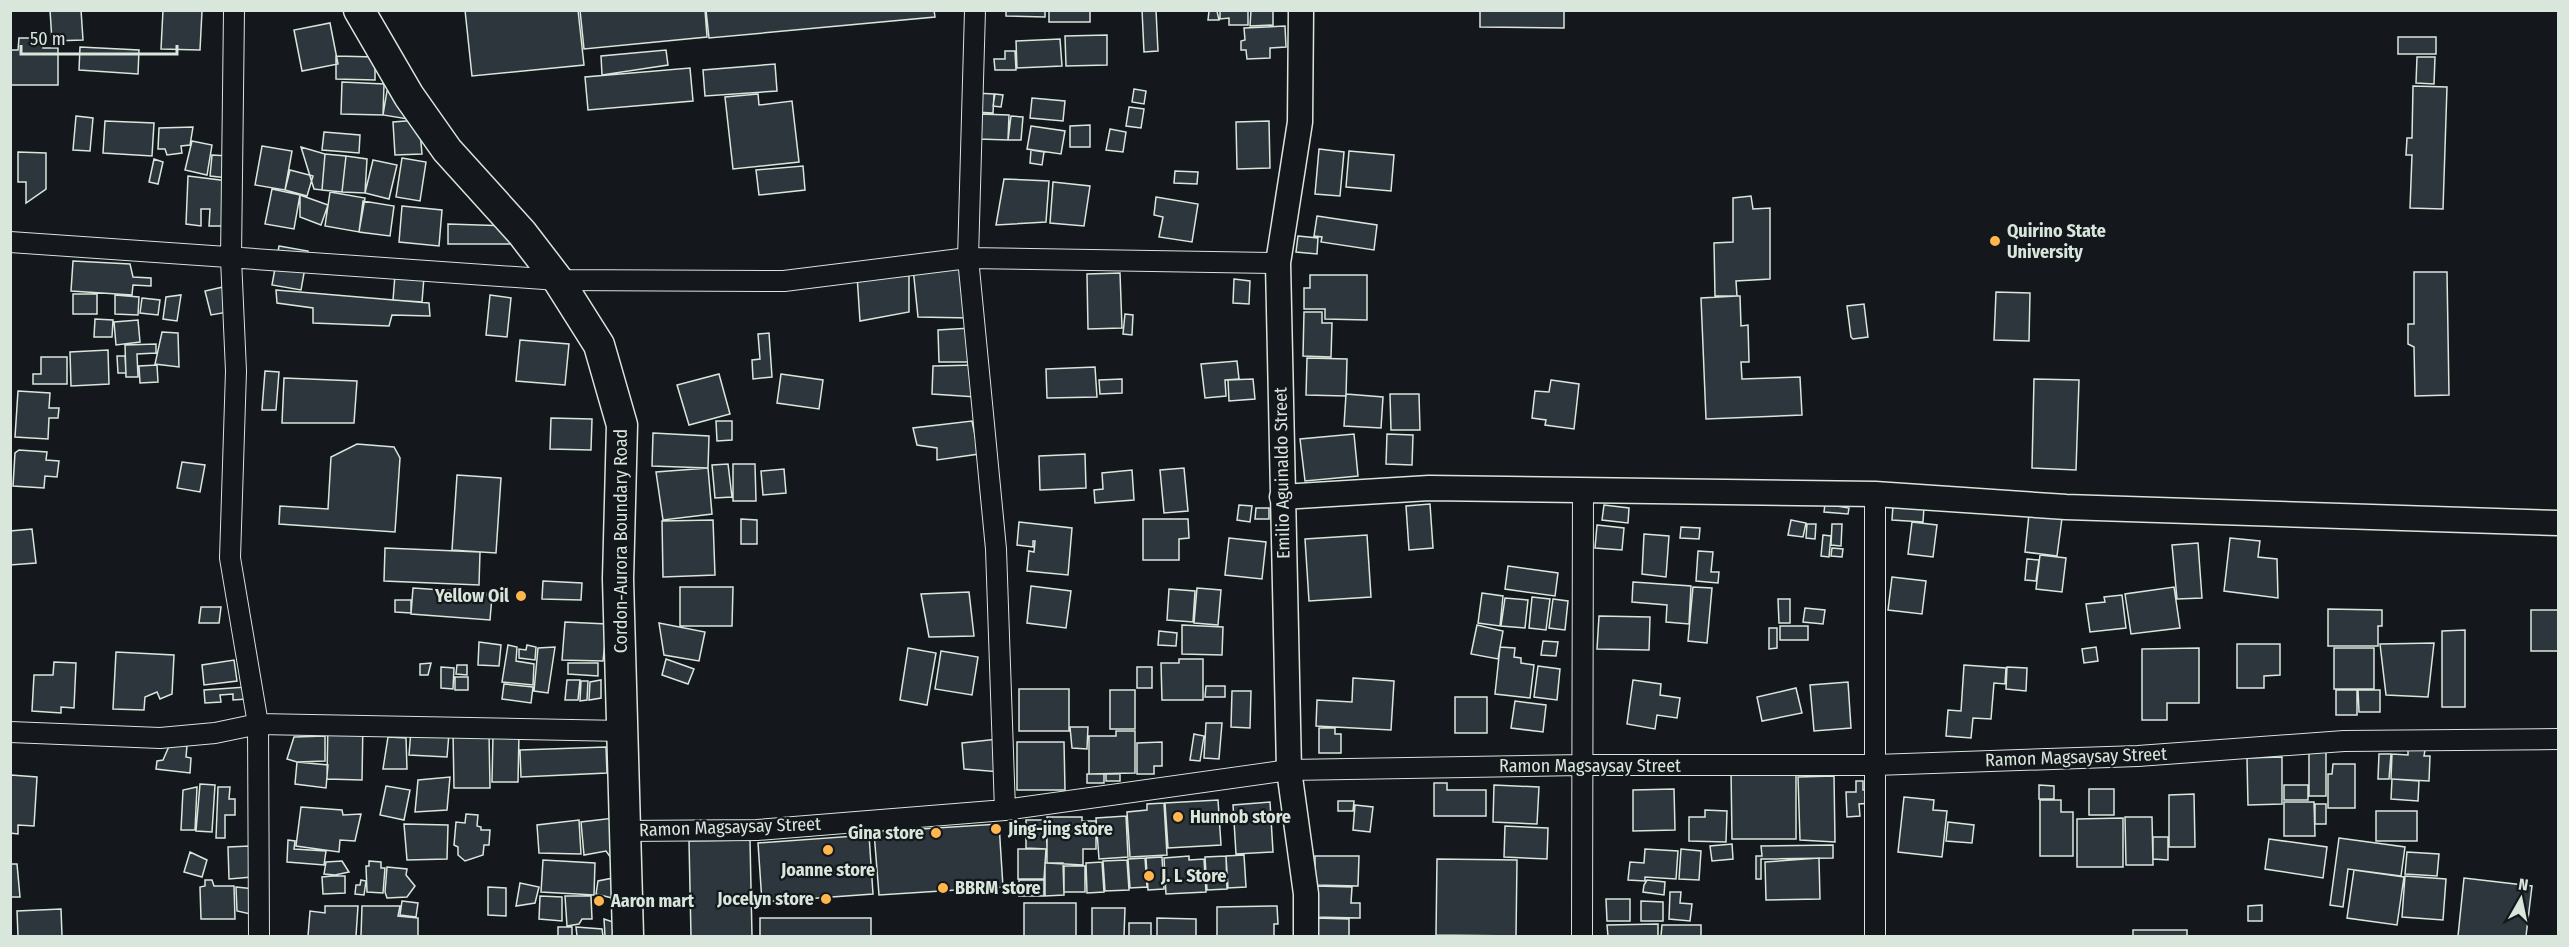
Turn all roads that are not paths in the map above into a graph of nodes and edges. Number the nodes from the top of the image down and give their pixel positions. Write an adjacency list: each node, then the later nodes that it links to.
1 (234, 10): 7 (street)
2 (359, 10): 9 (main road, Cordon-Aurora Boundary Road)
3 (975, 10): 6 (street)
4 (1301, 10): 8 (street, Emilio Aguinaldo Street)
5 (10, 242): 7 (street)
6 (968, 258): 8 (street); 9 (street); 21 (street)
7 (231, 259): 9 (street); 14 (street)
8 (1278, 262): 12 (street, Emilio Aguinaldo Street)
9 (558, 280): 15 (main road, Cordon-Aurora Boundary Road)
10 (1583, 490): 11 (street); 12 (street); 18 (street)
11 (1875, 494): 13 (street); 19 (street)
12 (1282, 497): 20 (street, Emilio Aguinaldo Street)
13 (2559, 523)
14 (258, 724): 15 (street); 16 (street); 23 (street)
15 (623, 731): 22 (main road, Cordon-Aurora Boundary Road)
16 (10, 732)
17 (2559, 739): 19 (street, Ramon Magsaysay Street)
18 (1581, 765): 19 (street, Ramon Magsaysay Street); 20 (street, Ramon Magsaysay Street); 26 (street)
19 (1875, 765): 27 (street)
20 (1290, 770): 21 (street, Ramon Magsaysay Street); 25 (street, Emilio Aguinaldo Street)
21 (1005, 810): 22 (street, Ramon Magsaysay Street)
22 (625, 831): 24 (main road, Cordon-Aurora Boundary Road)
23 (259, 936)
24 (628, 936)
25 (1306, 936)
26 (1582, 936)
27 (1875, 936)

